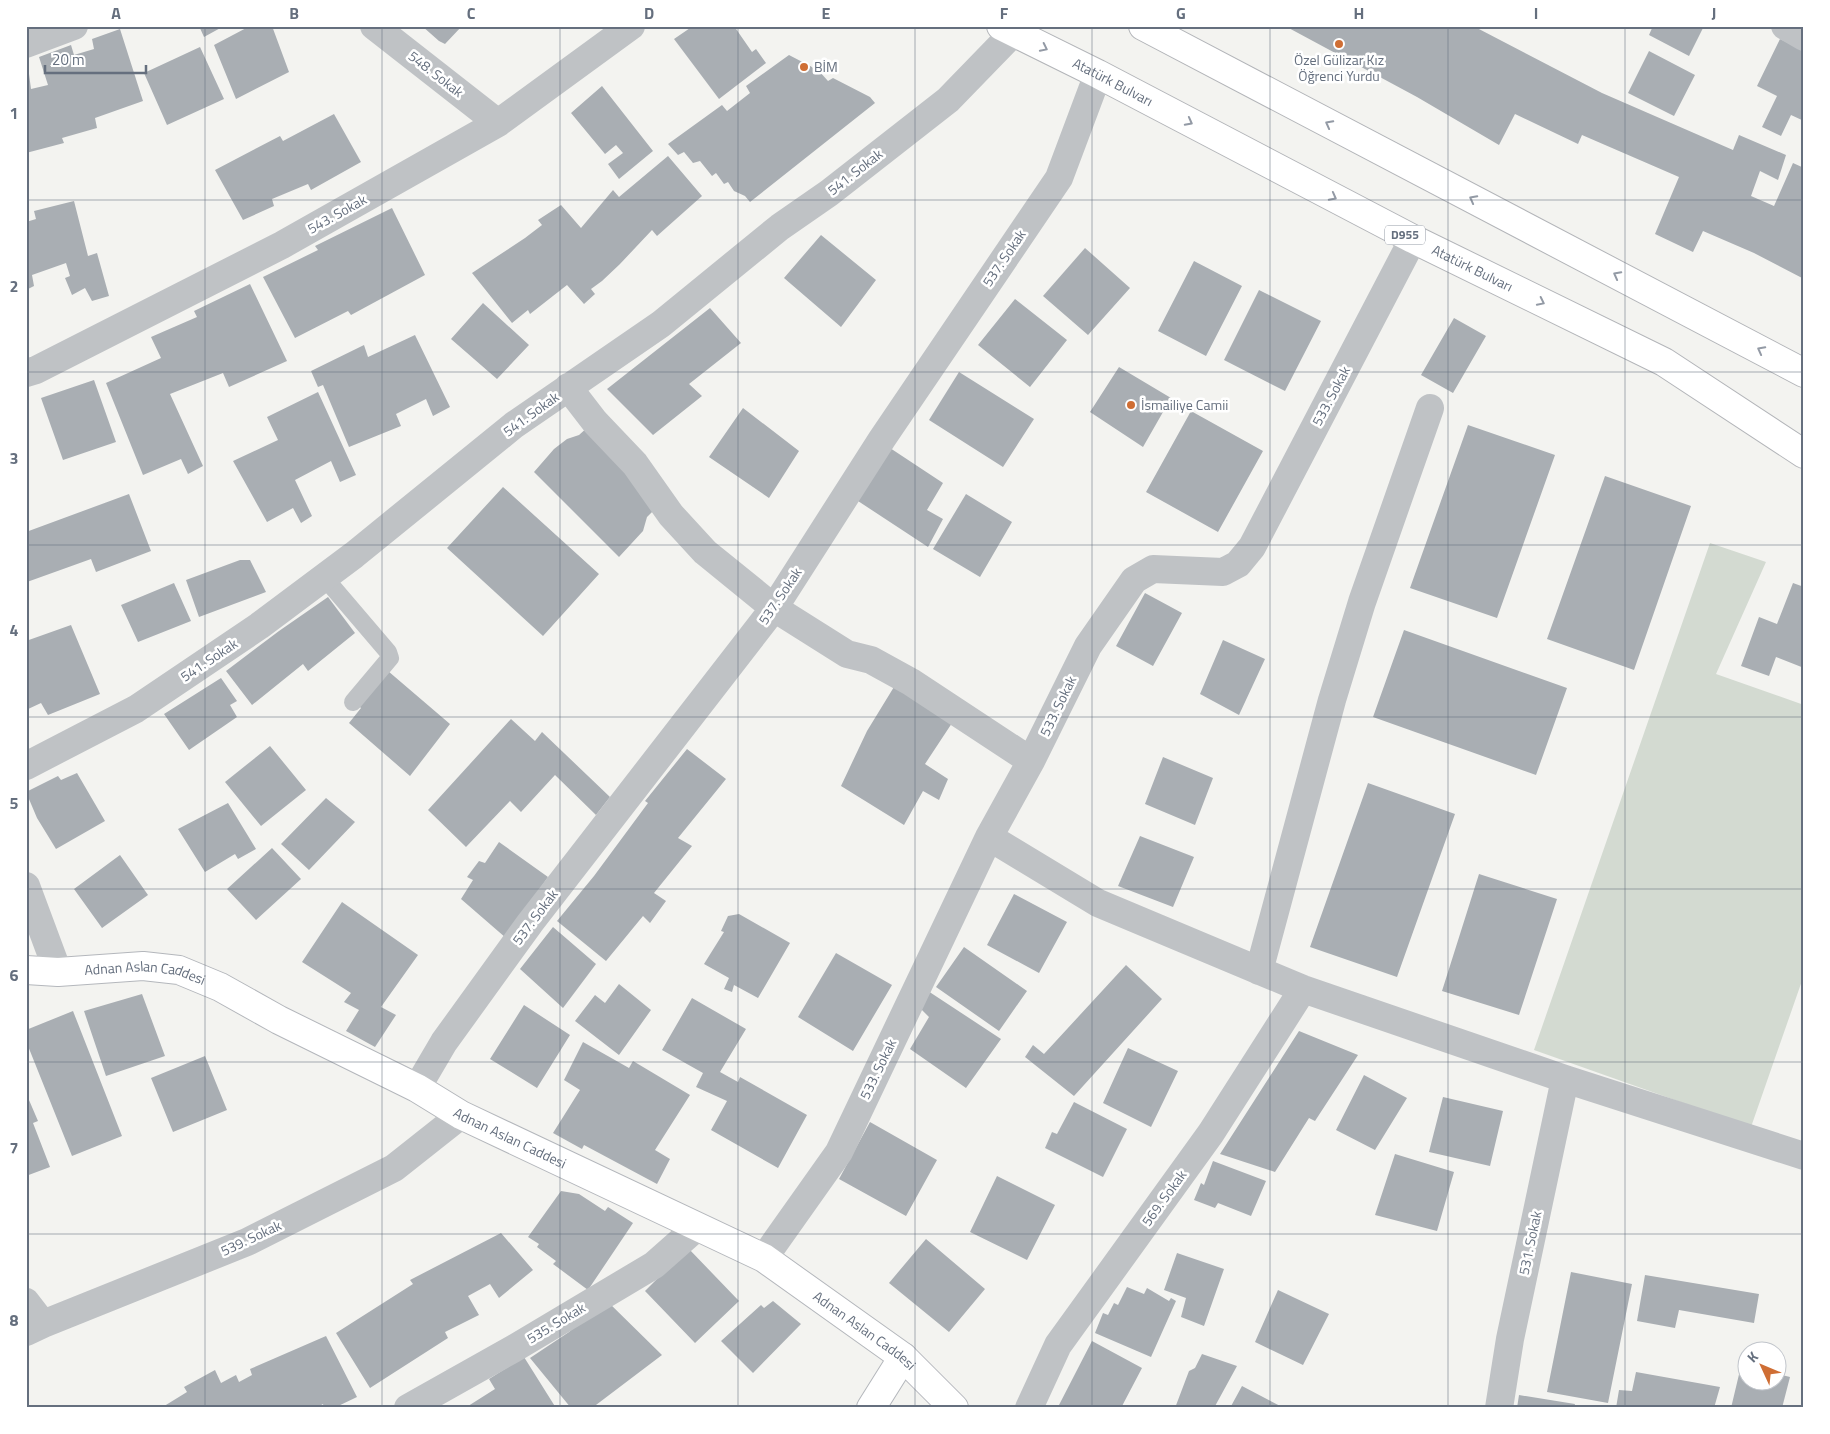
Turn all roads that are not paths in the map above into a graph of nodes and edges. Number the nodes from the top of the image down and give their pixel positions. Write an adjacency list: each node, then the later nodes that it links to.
1 (74, 26): 8 (street)
2 (374, 26): 10 (street, 548. Sokak)
3 (632, 26): 10 (street, 543. Sokak)
4 (1143, 26): 13 (main road, one-way to 4)
5 (1785, 26): 7 (street)
6 (1007, 30): 9 (main road, Atatürk Bulvarı / D955, one-way to 9); 14 (street, 541. Sokak)
7 (1804, 36)
8 (26, 44)
9 (1098, 74): 11 (main road, Atatürk Bulvarı / D955, one-way to 11); 18 (street, 537. Sokak)
10 (498, 122): 12 (street, 543. Sokak)
11 (1413, 239): 16 (main road, Atatürk Bulvarı / D955, one-way to 16); 20 (street, 533. Sokak)
12 (26, 373)
13 (1804, 373)
14 (568, 387): 17 (street, 541. Sokak); 18 (street)
15 (1430, 408): 25 (street)
16 (1804, 454)
17 (324, 577): 19 (lane); 21 (street, 541. Sokak)
18 (774, 608): 20 (street); 29 (street, 537. Sokak)
19 (354, 702)
20 (1031, 760): 22 (street, 533. Sokak)
21 (26, 766)
22 (989, 837): 25 (street); 33 (street, 533. Sokak)
23 (26, 886): 26 (street)
24 (26, 970): 26 (main road, Adnan Aslan Caddesi)
25 (1259, 971): 27 (street)
26 (58, 972): 29 (main road, Adnan Aslan Caddesi)
27 (1304, 989): 28 (street); 40 (street, 569. Sokak)
28 (1565, 1079): 31 (street); 41 (street, 531. Sokak)
29 (417, 1088): 30 (main road, Adnan Aslan Caddesi)
30 (461, 1115): 32 (main road, Adnan Aslan Caddesi); 35 (street, 539. Sokak)
31 (1804, 1156)
32 (697, 1227): 33 (main road, Adnan Aslan Caddesi); 37 (street, 535. Sokak)
33 (764, 1258): 36 (main road, Adnan Aslan Caddesi)
34 (26, 1302): 35 (street)
35 (35, 1328)
36 (903, 1358): 38 (main road); 39 (main road, Adnan Aslan Caddesi)
37 (408, 1408)
38 (871, 1408)
39 (954, 1408)
40 (1029, 1408)
41 (1499, 1408)

